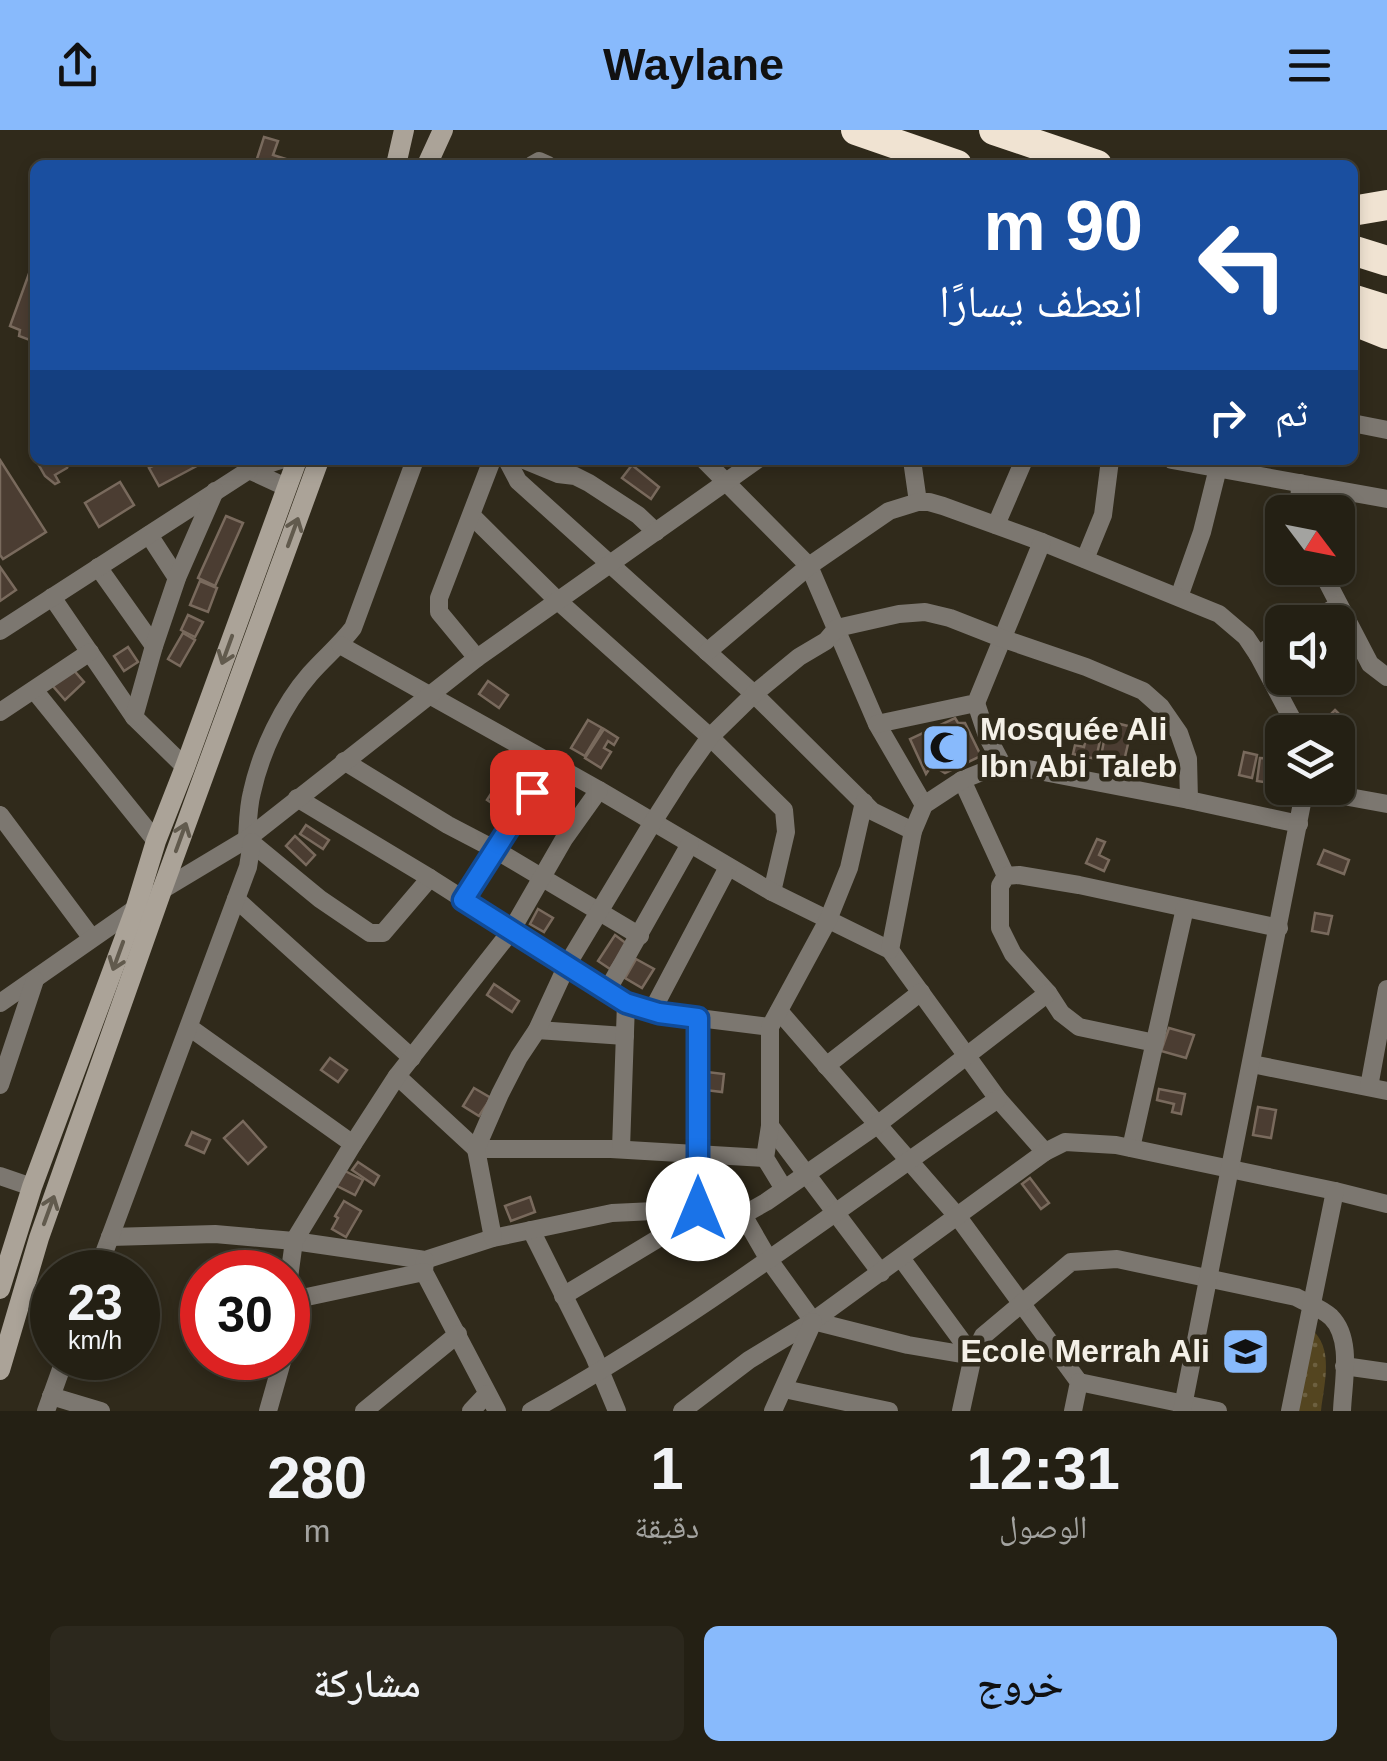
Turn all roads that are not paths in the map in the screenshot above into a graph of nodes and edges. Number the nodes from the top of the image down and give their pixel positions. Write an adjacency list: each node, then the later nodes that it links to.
1 (404, 130): 5 (street)
2 (443, 130): 6 (street)
3 (856, 130): 7 (highway)
4 (994, 130): 8 (highway)
5 (397, 160)
6 (429, 160)
7 (943, 160)
8 (1082, 160)
9 (1387, 205): 10 (highway)
10 (1358, 210)
11 (1358, 252): 12 (highway)
12 (1387, 261)
13 (1358, 301): 14 (highway)
14 (1387, 310)
15 (1358, 322): 16 (highway)
16 (1387, 334)
17 (1358, 424): 18 (street)
18 (1387, 430)
19 (265, 465): 33 (street)
20 (295, 465): 37 (street)
21 (318, 465): 103 (street, one-way to 21)
22 (413, 465): 61 (street)
23 (490, 465): 43 (street)
24 (510, 465): 42 (street)
25 (536, 465): 34 (street)
26 (709, 465): 35 (street)
27 (750, 465): 35 (street)
28 (913, 465): 41 (street)
29 (1022, 465): 44 (street)
30 (1109, 465): 48 (street)
31 (1201, 465): 32 (street)
32 (1218, 468): 36 (street); 55 (street)
33 (249, 470): 37 (street); 38 (street)
34 (558, 474): 42 (street); 45 (street)
35 (726, 482): 45 (street); 50 (street)
36 (1300, 483): 39 (street); 40 (street)
37 (286, 488): 81 (street, one-way to 81)
38 (215, 490): 46 (street); 52 (street)
39 (1300, 495)
40 (1387, 498)
41 (918, 502): 44 (street); 50 (street)
42 (544, 506): 49 (street)
43 (472, 516): 56 (street); 67 (street)
44 (996, 525): 47 (street)
45 (656, 532): 49 (street)
46 (149, 535): 51 (street); 52 (street)
47 (1042, 542): 48 (street); 60 (street)
48 (1086, 559): 55 (street)
49 (612, 564): 56 (street); 65 (street)
50 (809, 566): 58 (street); 65 (street)
51 (98, 567): 54 (street); 62 (street)
52 (178, 578): 62 (street)
53 (1329, 585): 57 (street)
54 (52, 597): 59 (street); 64 (street)
55 (1179, 597): 66 (street)
56 (557, 600): 67 (street); 77 (street)
57 (1339, 604): 68 (street)
58 (837, 628): 60 (street); 71 (street); 76 (street)
59 (0, 631)
60 (1001, 638): 72 (street); 86 (street)
61 (340, 644): 70 (street); 95 (street)
62 (154, 646): 75 (street)
63 (1265, 650): 66 (street)
64 (90, 652): 69 (street); 75 (street)
65 (707, 652): 71 (street)
66 (1258, 654): 74 (street)
67 (477, 658): 70 (street)
68 (1387, 677)
69 (34, 690): 73 (street); 96 (street)
70 (431, 694): 78 (street); 79 (street)
71 (754, 694): 77 (street); 87 (street)
72 (976, 703): 76 (street); 80 (street)
73 (0, 712)
74 (1290, 715)
75 (134, 717): 81 (street)
76 (877, 724): 89 (street)
77 (710, 738): 92 (street); 104 (street)
78 (344, 762): 84 (street); 98 (street)
79 (550, 764): 83 (street); 98 (street)
80 (1002, 764): 82 (street); 86 (street)
81 (186, 766): 96 (street)
82 (962, 780): 89 (street); 100 (street)
83 (599, 790): 92 (street); 102 (street)
84 (297, 798): 95 (street); 101 (street)
85 (1355, 798): 88 (street)
86 (1189, 800): 93 (street)
87 (864, 802): 94 (street); 110 (street)
88 (1387, 804)
89 (924, 805): 94 (street)
90 (1302, 805): 93 (street)
91 (0, 815): 114 (street)
92 (653, 822): 97 (street); 109 (street)
93 (1299, 824): 111 (street)
94 (913, 831): 115 (street)
95 (249, 840): 101 (street); 103 (street); 105 (street)
96 (156, 841): 108 (street)
97 (690, 844): 99 (street); 113 (street)
98 (494, 849): 102 (street); 106 (street)
99 (728, 867): 104 (street); 124 (street)
100 (1006, 876): 107 (street); 121 (street)
101 (430, 878): 106 (street)
102 (542, 878): 109 (street); 112 (street)
103 (162, 890): 108 (street); 180 (street, one-way to 103)
104 (772, 892): 110 (street)
105 (236, 899): 127 (street); 132 (street)
106 (463, 900): 112 (street)
107 (1185, 908): 111 (street); 130 (street)
108 (135, 910): 114 (street); 152 (street, one-way to 152)
109 (598, 913): 113 (street); 116 (street)
110 (828, 920): 115 (street); 126 (street)
111 (1279, 928): 133 (street)
112 (511, 931): 116 (street); 132 (street)
113 (640, 936): 119 (street)
114 (90, 938): 117 (street)
115 (890, 950): 120 (street)
116 (566, 965): 119 (street); 128 (street)
117 (35, 979): 122 (street); 136 (street)
118 (1387, 989): 137 (street)
119 (607, 991): 123 (street)
120 (921, 992): 131 (street); 134 (street)
121 (1048, 992): 130 (street); 131 (street)
122 (3, 995)
123 (626, 1003): 124 (street); 129 (street)
124 (652, 1011): 125 (street)
125 (698, 1018): 126 (street); 146 (street)
126 (774, 1019): 134 (street); 140 (street)
127 (189, 1028): 141 (street); 161 (street)
128 (537, 1030): 129 (street); 143 (street)
129 (624, 1036): 144 (street)
130 (1155, 1043): 142 (street)
131 (968, 1056): 138 (street); 139 (street)
132 (412, 1058): 135 (street)
133 (1252, 1064): 137 (street); 149 (street)
134 (826, 1066): 139 (street)
135 (397, 1076): 141 (street); 143 (street)
136 (0, 1086)
137 (1378, 1089)
138 (998, 1099): 145 (street); 148 (street)
139 (877, 1125): 148 (street); 150 (street)
140 (770, 1126): 147 (street); 150 (street)
141 (353, 1144): 163 (street)
142 (1131, 1148): 145 (street); 149 (street)
143 (476, 1149): 144 (street); 162 (street)
144 (620, 1149): 146 (street)
145 (1044, 1152): 159 (street)
146 (698, 1153): 147 (street); 156 (street)
147 (765, 1158): 153 (street)
148 (909, 1160): 157 (street); 159 (street)
149 (1228, 1168): 154 (street); 170 (street)
150 (806, 1173): 153 (street); 157 (street)
151 (0, 1176): 152 (street)
152 (32, 1187): 171 (street)
153 (784, 1189): 158 (street)
154 (1335, 1191): 155 (street); 175 (street)
155 (1387, 1204)
156 (698, 1209): 158 (street); 160 (street); 173 (street)
157 (836, 1212): 167 (street); 169 (street)
158 (743, 1215): 167 (street)
159 (958, 1217): 166 (street); 174 (street)
160 (531, 1230): 162 (street); 173 (street)
161 (110, 1237): 163 (street); 164 (street)
162 (493, 1238): 168 (street)
163 (294, 1241): 165 (street); 168 (street)
164 (105, 1250)
165 (293, 1250)
166 (901, 1258): 169 (street); 178 (street)
167 (770, 1260): 176 (street); 181 (street)
168 (424, 1266): 172 (street); 177 (street)
169 (881, 1273): 176 (street)
170 (1208, 1278): 174 (street); 175 (street); 189 (street)
171 (0, 1289)
172 (310, 1295)
173 (564, 1296): 181 (street)
174 (1020, 1304): 178 (street); 184 (street)
175 (1312, 1305): 179 (street); 202 (street)
176 (813, 1321): 178 (street); 185 (street); 196 (street)
177 (458, 1334): 187 (street); 192 (street)
178 (973, 1356): 199 (street)
179 (1344, 1366): 182 (street); 203 (street)
180 (0, 1370)
181 (602, 1372): 194 (street); 195 (street)
182 (1387, 1372)
183 (277, 1380): 191 (street)
184 (1078, 1382): 189 (street); 200 (street)
185 (784, 1389): 188 (street); 197 (street)
186 (49, 1403): 190 (street)
187 (492, 1403): 193 (street)
188 (858, 1408): 198 (street)
189 (1182, 1408): 201 (street)
190 (101, 1411)
191 (268, 1411)
192 (364, 1411)
193 (471, 1411)
194 (531, 1411)
195 (617, 1411)
196 (682, 1411)
197 (773, 1411)
198 (890, 1411)
199 (960, 1411)
200 (1072, 1411)
201 (1218, 1411)
202 (1290, 1411)
203 (1342, 1411)

